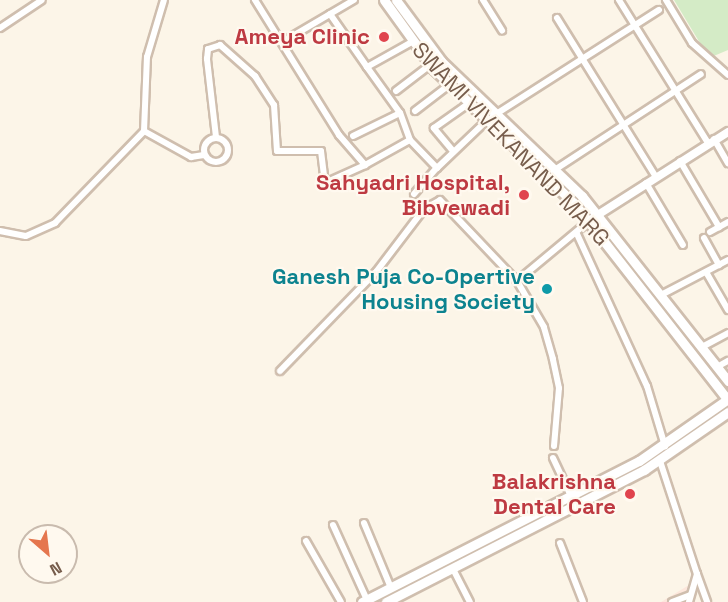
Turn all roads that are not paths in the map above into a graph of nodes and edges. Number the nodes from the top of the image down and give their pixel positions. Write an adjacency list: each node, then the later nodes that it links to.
1 (42, 0): 14 (street)
2 (164, 0): 31 (street)
3 (255, 0): 16 (street)
4 (354, 0): 11 (street)
5 (384, 0): 17 (main road, SWAMI VIVEKANAND MARG)
6 (396, 0): 29 (main road, SWAMI VIVEKANAND MARG)
7 (483, 0): 15 (street)
8 (619, 0): 13 (street)
9 (666, 0): 22 (street)
10 (659, 10): 13 (street)
11 (330, 14): 16 (street); 20 (street)
12 (557, 18): 18 (street)
13 (634, 25): 18 (street); 25 (street)
14 (0, 28)
15 (502, 30)
16 (284, 41): 41 (street)
17 (412, 42): 19 (main road, SWAMI VIVEKANAND MARG); 20 (street)
18 (581, 58): 29 (street); 30 (street)
19 (430, 65): 23 (main road, SWAMI VIVEKANAND MARG); 24 (street)
20 (367, 67): 28 (street)
21 (701, 74): 25 (street)
22 (728, 75)
23 (449, 85): 26 (main road, SWAMI VIVEKANAND MARG); 27 (street)
24 (396, 91)
25 (675, 92): 30 (street); 36 (street)
26 (468, 104): 29 (main road, SWAMI VIVEKANAND MARG); 37 (street)
27 (415, 111)
28 (400, 113): 33 (street); 35 (street)
29 (487, 121): 37 (street); 43 (main road, SWAMI VIVEKANAND MARG); 48 (main road, SWAMI VIVEKANAND MARG)
30 (623, 123): 43 (street); 44 (street)
31 (144, 131): 38 (street); 51 (street)
32 (728, 132): 36 (street)
33 (353, 136)
34 (216, 137): 38 (street); 38 (street); 41 (street)
35 (410, 140): 41 (street); 42 (street)
36 (711, 141): 39 (street); 40 (street)
37 (453, 151): 42 (street)
38 (204, 154)
39 (680, 161): 44 (street); 50 (street)
40 (728, 163)
41 (366, 165)
42 (437, 168): 46 (street)
43 (556, 169): 47 (main road, SWAMI VIVEKANAND MARG)
44 (656, 177): 45 (street)
45 (646, 183): 47 (street); 55 (street)
46 (414, 194)
47 (598, 215): 48 (street); 60 (main road, SWAMI VIVEKANAND MARG)
48 (589, 221): 53 (street); 68 (main road, SWAMI VIVEKANAND MARG)
49 (728, 222): 50 (street)
50 (719, 227): 52 (street)
51 (0, 231)
52 (710, 232)
53 (577, 234): 59 (street); 71 (street)
54 (704, 238): 57 (street)
55 (683, 245)
56 (728, 260): 57 (street)
57 (719, 265): 58 (street)
58 (706, 272): 60 (street); 61 (street)
59 (517, 280): 66 (street); 70 (street)
60 (661, 295): 63 (main road, SWAMI VIVEKANAND MARG)
61 (728, 310)
62 (728, 333): 63 (street)
63 (702, 347): 65 (main road, SWAMI VIVEKANAND MARG)
64 (728, 361): 65 (street)
65 (717, 367): 67 (main road, SWAMI VIVEKANAND MARG)
66 (280, 371)
67 (728, 381)
68 (728, 399): 71 (main road)
69 (728, 412): 73 (main road)
70 (554, 446)
71 (665, 446): 74 (main road)
72 (553, 458): 74 (street)
73 (660, 460): 79 (main road); 80 (street)
74 (571, 496): 81 (main road)
75 (364, 523): 82 (street)
76 (333, 525): 84 (street)
77 (306, 541): 85 (street)
78 (560, 543): 88 (street)
79 (453, 568): 81 (main road); 87 (street)
80 (697, 574): 83 (street); 90 (street)
81 (409, 585): 82 (main road); 86 (main road)
82 (391, 588): 84 (main road)
83 (689, 599): 89 (street)
84 (365, 601)
85 (341, 602)
86 (386, 602)
87 (470, 602)
88 (583, 602)
89 (672, 602)
90 (707, 602)

